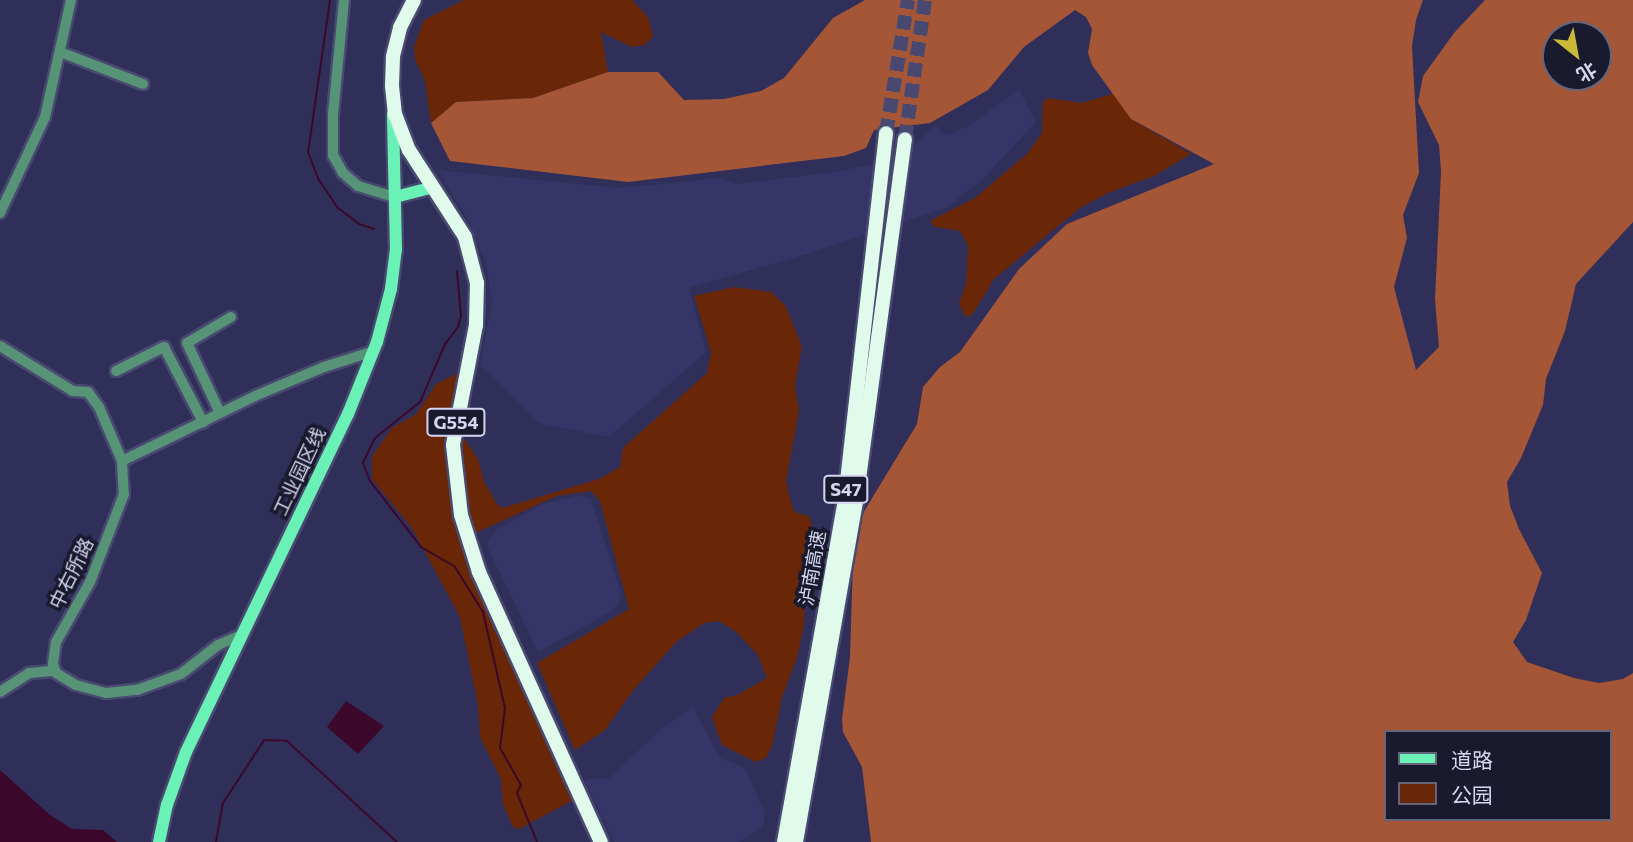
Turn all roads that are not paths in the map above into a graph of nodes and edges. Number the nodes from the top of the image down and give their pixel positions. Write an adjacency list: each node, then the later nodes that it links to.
1 (71, 0): 4 (street)
2 (344, 0): 10 (street)
3 (414, 0): 6 (highway, G554)
4 (62, 53): 5 (street); 11 (street)
5 (143, 84)
6 (393, 99): 9 (highway, G554); 10 (main road, 工业园区线)
7 (886, 133): 24 (highway, 泸南高速 / S47)
8 (905, 139): 25 (highway, 泸南高速 / S47)
9 (434, 187): 10 (main road); 23 (highway, G554)
10 (395, 197): 14 (main road, 工业园区线)
11 (0, 213)
12 (231, 317): 16 (street)
13 (0, 346): 18 (street, 中右所路)
14 (374, 351): 16 (street); 19 (main road, 工业园区线)
15 (116, 371): 17 (street)
16 (220, 413): 17 (street)
17 (203, 422): 18 (street)
18 (122, 461): 20 (street, 中右所路)
19 (242, 635): 20 (street); 22 (main road, 工业园区线)
20 (54, 671): 21 (street)
21 (0, 692)
22 (159, 842)
23 (601, 842)
24 (784, 842)
25 (796, 842)

